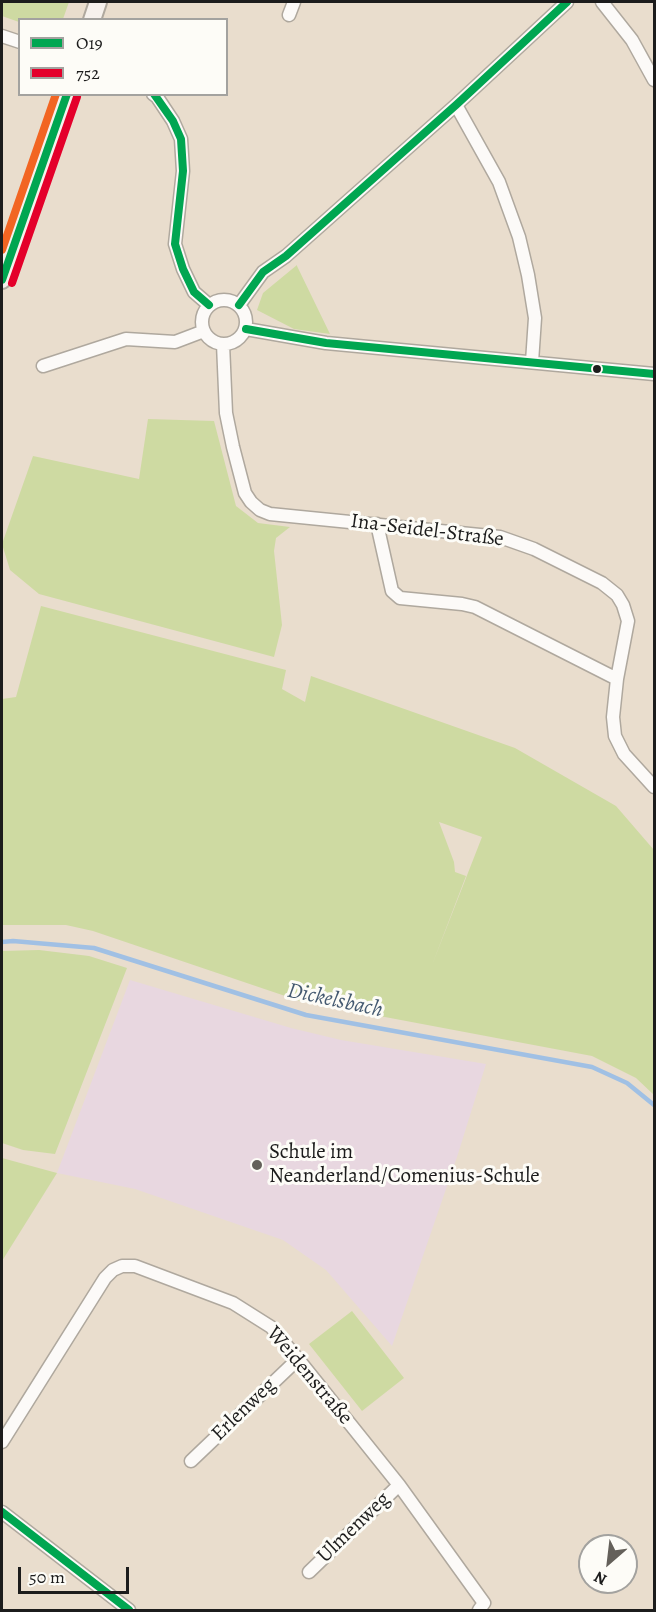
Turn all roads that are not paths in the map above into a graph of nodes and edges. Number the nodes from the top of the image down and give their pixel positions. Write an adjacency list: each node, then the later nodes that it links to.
1 (98, 2): 6 (main road)
2 (294, 2): 5 (street)
3 (567, 2): 10 (street)
4 (602, 2): 7 (street)
5 (290, 15)
6 (93, 18)
7 (654, 80)
8 (66, 96): 11 (main road)
9 (155, 96): 12 (street)
10 (456, 105): 13 (street); 17 (street)
11 (2, 280)
12 (209, 305): 13 (street); 15 (street)
13 (239, 305): 14 (street)
14 (246, 329): 16 (street); 17 (street)
15 (204, 331): 16 (street); 18 (street)
16 (223, 344): 20 (street, Ina-Seidel-Straße)
17 (532, 362): 19 (street)
18 (43, 366)
19 (654, 374)
20 (377, 524): 21 (street); 21 (street, Ina-Seidel-Straße)
21 (617, 679): 22 (street, Ina-Seidel-Straße)
22 (654, 788)
23 (298, 1359): 24 (street, Weidenstraße); 25 (street, Erlenweg); 26 (street, Weidenstraße)
24 (2, 1442)
25 (190, 1461)
26 (399, 1485): 28 (street, Ulmenweg); 30 (street, Weidenstraße)
27 (3, 1516): 29 (street)
28 (309, 1572)
29 (129, 1611)
30 (479, 1611)

